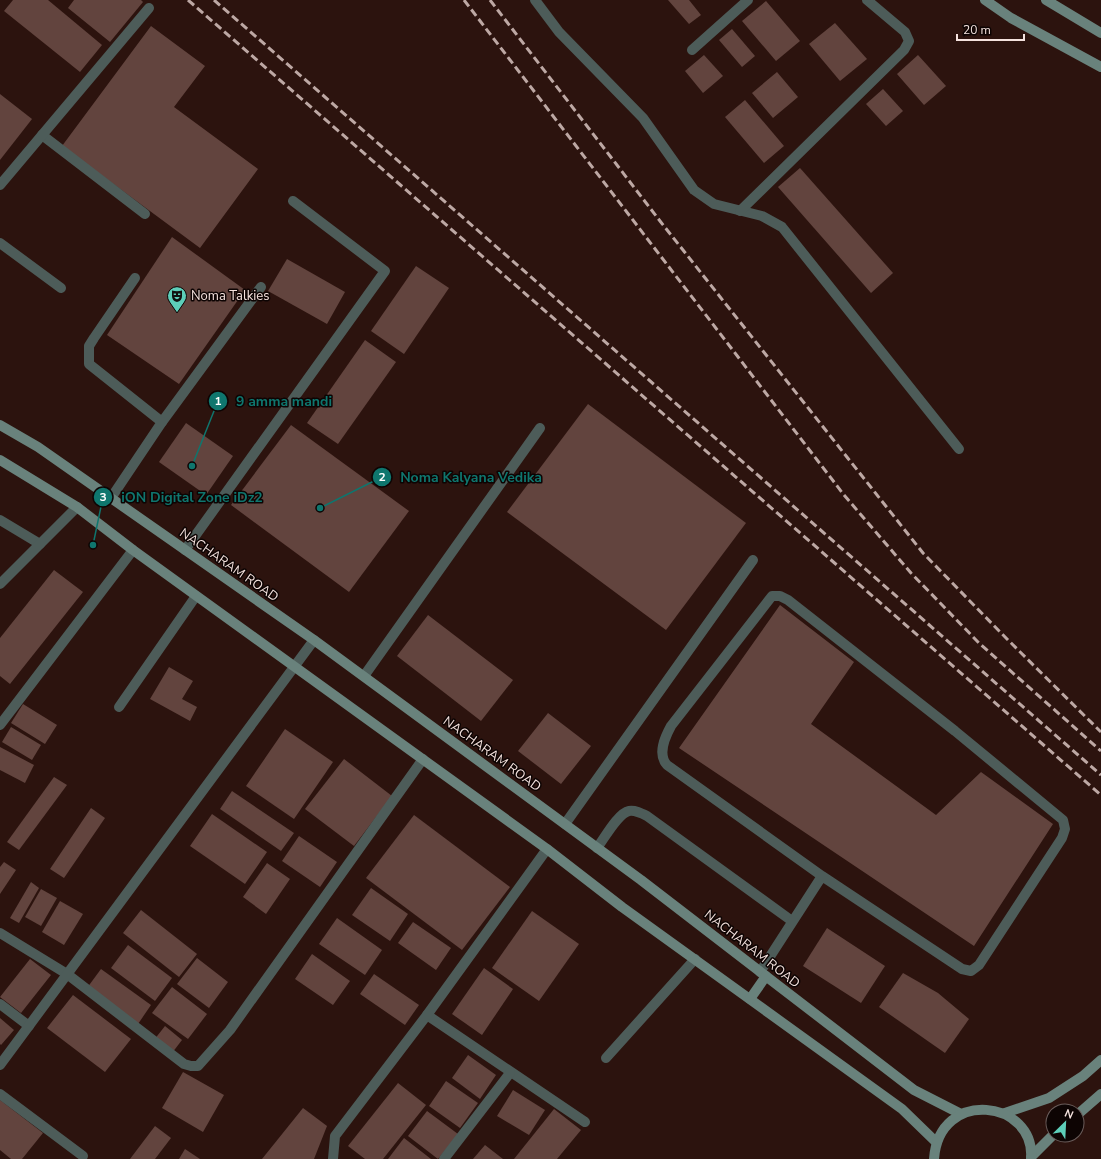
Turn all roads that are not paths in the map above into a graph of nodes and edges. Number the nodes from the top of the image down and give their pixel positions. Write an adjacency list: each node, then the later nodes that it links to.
1 (535, 0): 13 (street)
2 (748, 0): 8 (street)
3 (867, 0): 13 (street)
4 (985, 0): 9 (main road)
5 (1046, 0): 7 (main road)
6 (149, 8): 10 (street)
7 (1101, 33)
8 (692, 50)
9 (1101, 67)
10 (42, 136): 11 (street); 14 (street)
11 (1, 181)
12 (293, 201): 29 (street)
13 (740, 212): 22 (street)
14 (145, 214)
15 (0, 243): 18 (street)
16 (135, 278): 19 (street)
17 (262, 287): 19 (street)
18 (61, 288)
19 (162, 422): 24 (street)
20 (0, 425): 24 (main road, NACHARAM ROAD)
21 (540, 428): 35 (street)
22 (959, 449)
23 (0, 460): 25 (main road)
24 (111, 498): 29 (main road, NACHARAM ROAD)
25 (77, 507): 27 (street); 28 (main road)
26 (0, 520): 27 (street)
27 (40, 544): 31 (street)
28 (133, 550): 32 (main road); 37 (street)
29 (185, 550): 33 (main road, NACHARAM ROAD)
30 (753, 560): 39 (street)
31 (1, 581)
32 (196, 596): 34 (main road); 36 (street)
33 (314, 640): 34 (street); 35 (main road, NACHARAM ROAD)
34 (294, 668): 38 (main road); 46 (street)
35 (364, 676): 39 (main road, NACHARAM ROAD)
36 (119, 707)
37 (0, 725)
38 (423, 759): 41 (main road); 46 (street)
39 (565, 824): 40 (main road, NACHARAM ROAD)
40 (597, 848): 43 (street); 47 (main road, NACHARAM ROAD)
41 (547, 849): 45 (main road); 50 (street)
42 (822, 876): 42 (street); 43 (street)
43 (792, 921): 47 (street)
44 (0, 933): 46 (street)
45 (695, 959): 48 (main road); 52 (street)
46 (67, 974): 51 (street)
47 (763, 974): 48 (main road); 59 (main road, NACHARAM ROAD)
48 (750, 999): 62 (main road)
49 (0, 1004): 51 (street)
50 (428, 1016): 55 (street); 66 (street)
51 (29, 1026): 54 (street)
52 (606, 1058)
53 (1101, 1060): 60 (main road)
54 (0, 1065)
55 (510, 1073): 61 (street); 67 (street)
56 (0, 1094): 64 (street)
57 (1101, 1094): 58 (main road)
58 (1085, 1108)
59 (961, 1114): 60 (main road); 62 (main road)
60 (1005, 1114): 65 (main road)
61 (585, 1122)
62 (936, 1142): 68 (main road)
63 (1045, 1143): 65 (main road)
64 (84, 1158)
65 (1031, 1158)
66 (333, 1159)
67 (444, 1159)
68 (934, 1159)

